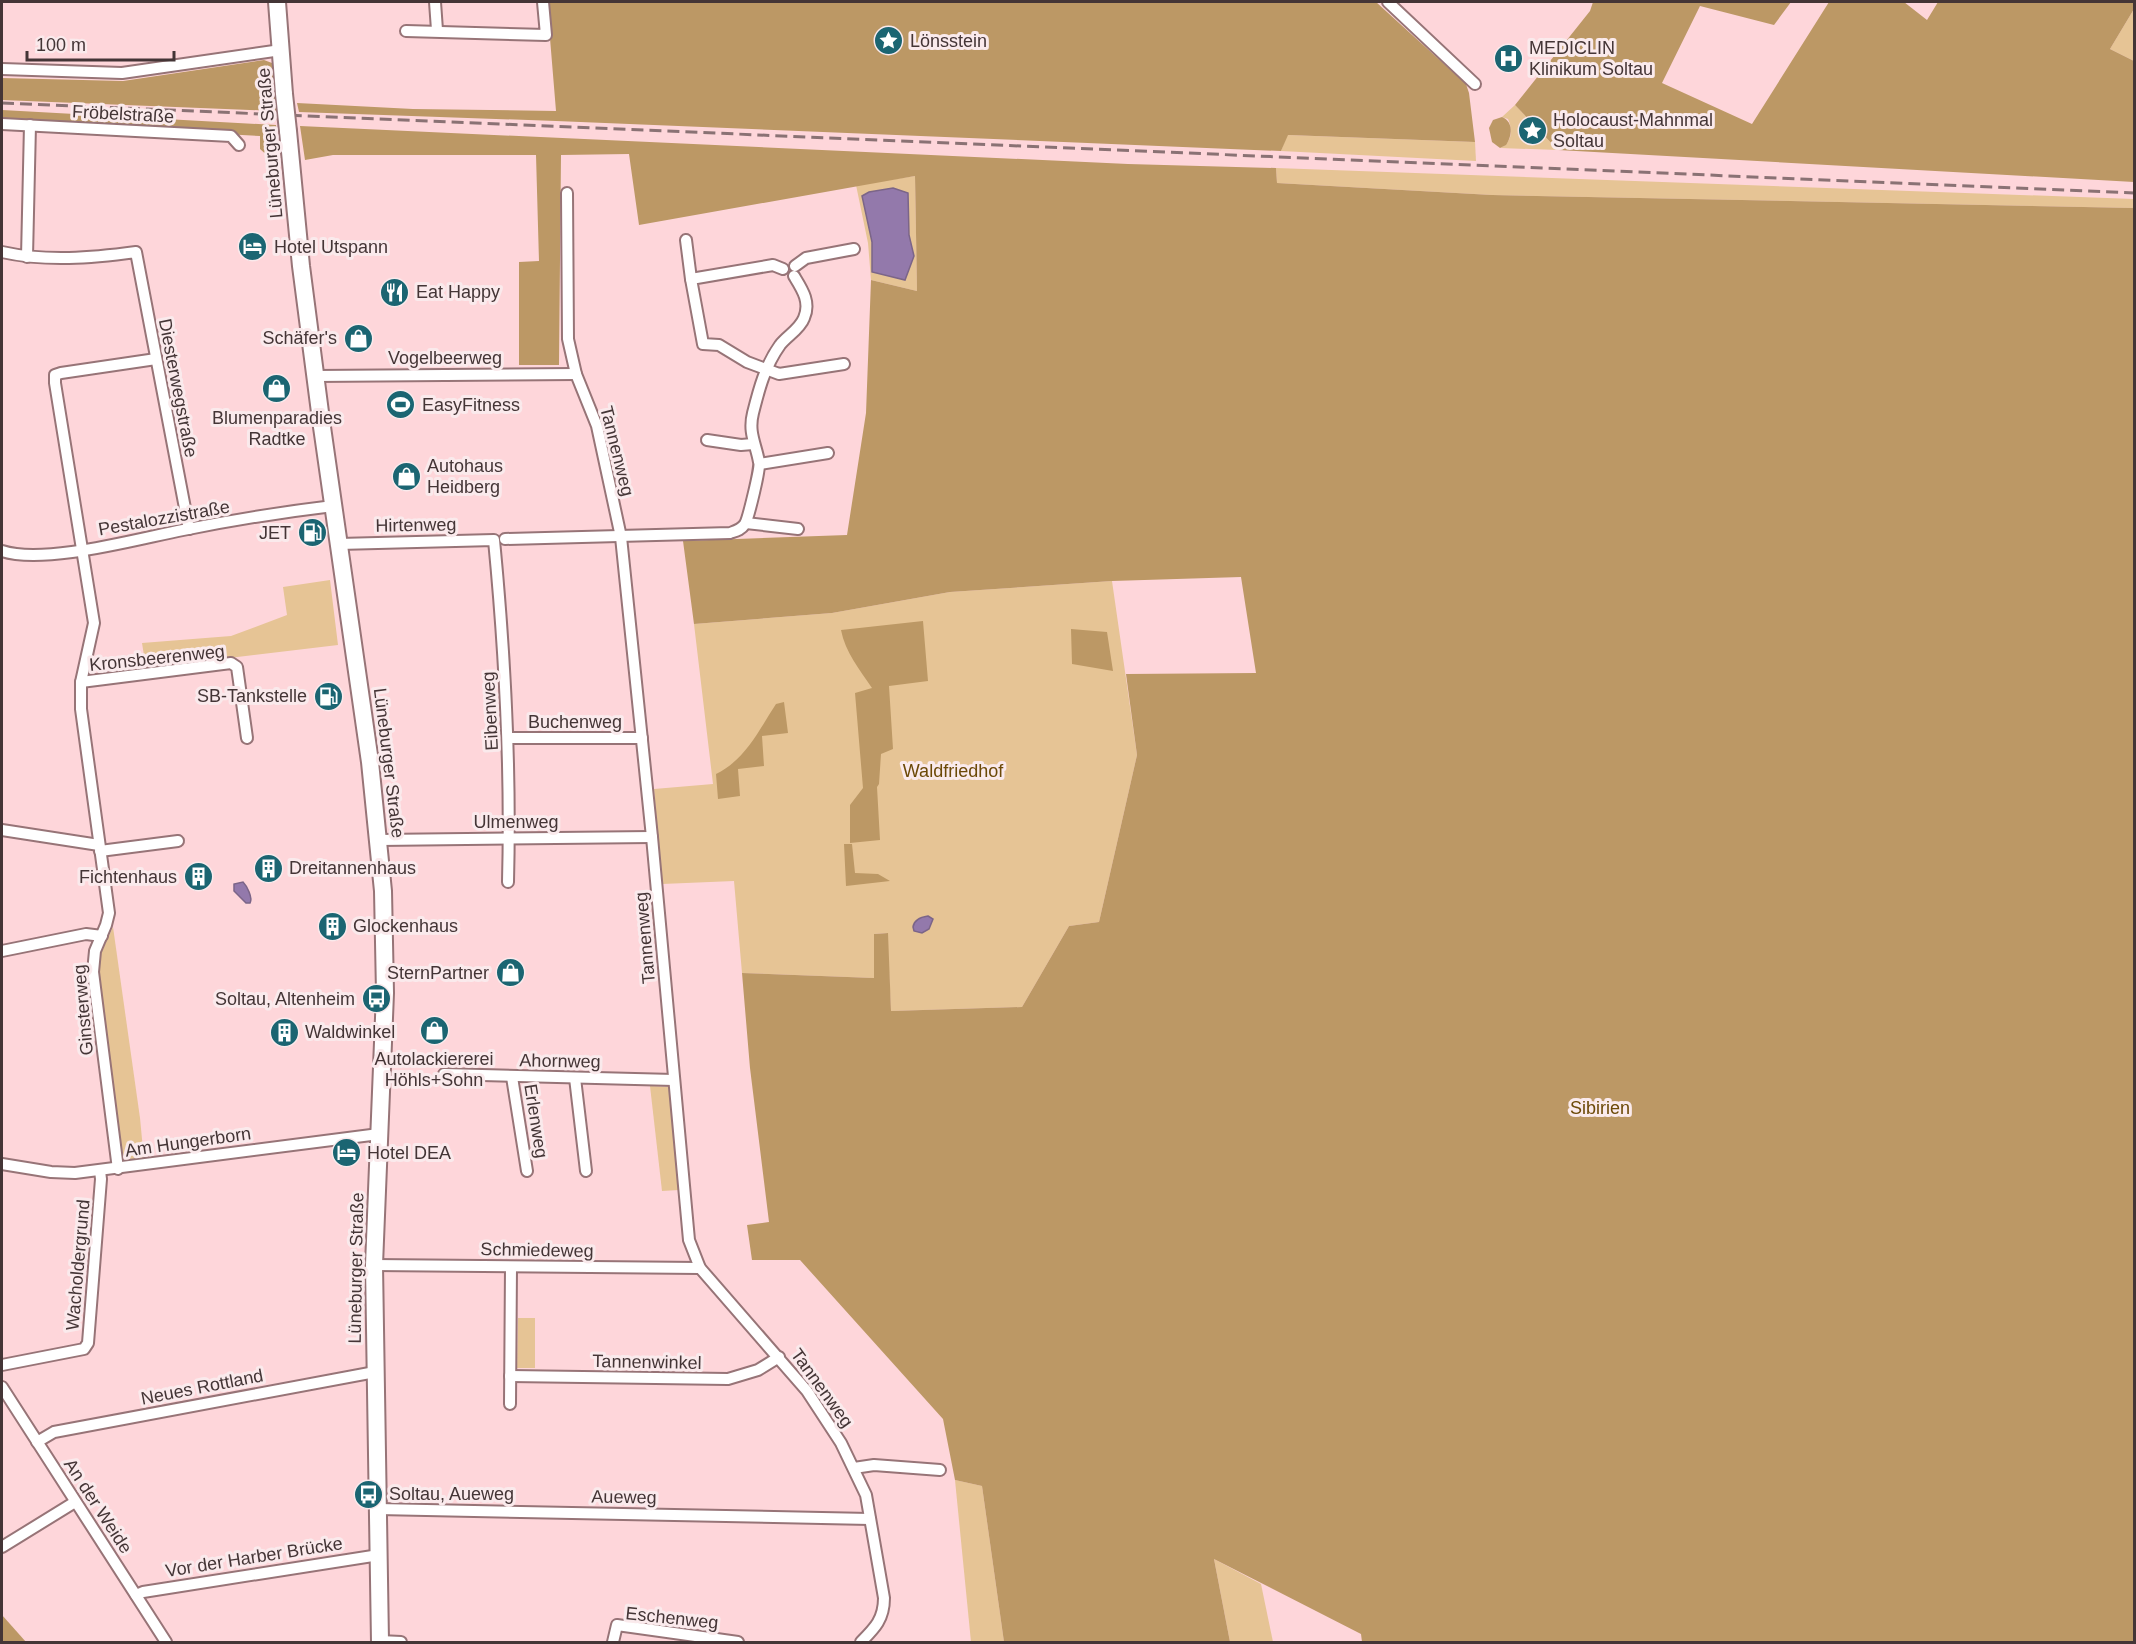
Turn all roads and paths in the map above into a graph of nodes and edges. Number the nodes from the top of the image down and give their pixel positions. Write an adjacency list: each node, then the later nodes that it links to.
1 (277, 2): 7 (main road, Lüneburger Straße)
2 (435, 2): 5 (street)
3 (543, 2): 5 (street)
4 (1388, 2): 9 (street)
5 (437, 30): 6 (street)
6 (406, 31)
7 (281, 50): 8 (street); 24 (main road, Lüneburger Straße, bridge)
8 (2, 69)
9 (1475, 84)
10 (2, 124): 11 (street, Fröbelstraße)
11 (30, 125): 12 (street, Fröbelstraße); 17 (street)
12 (240, 145)
13 (567, 193): 23 (street, Tannenweg)
14 (686, 240): 19 (street)
15 (854, 249): 18 (street)
16 (2, 252): 17 (street)
17 (27, 257): 20 (street, Diesterwegstraße)
18 (795, 271): 19 (street); 22 (street)
19 (691, 279): 22 (street)
20 (156, 359): 31 (street, Diesterwegstraße); 37 (street, Ginsterweg)
21 (844, 364): 22 (street)
22 (765, 370): 26 (street)
23 (576, 374): 24 (street, Vogelbeerweg); 33 (street, Tannenweg)
24 (315, 376): 29 (main road, Lüneburger Straße)
25 (707, 440): 26 (street)
26 (753, 444): 28 (street)
27 (828, 453): 28 (street)
28 (760, 464): 30 (street)
29 (333, 506): 31 (street, Pestalozzistraße); 36 (main road, Lüneburger Straße)
30 (746, 523): 32 (street); 33 (street)
31 (189, 529): 37 (street, Pestalozzistraße)
32 (798, 529)
33 (621, 537): 34 (street); 42 (street, Tannenweg)
34 (505, 539)
35 (494, 540): 36 (street, Hirtenweg); 41 (street, Eibenweg)
36 (339, 544): 46 (main road, Lüneburger Straße)
37 (82, 550): 38 (street, Pestalozzistraße); 39 (street, Ginsterweg)
38 (2, 551)
39 (81, 682): 40 (street, Kronsbeerenweg); 48 (street, Ginsterweg)
40 (247, 738)
41 (508, 738): 42 (street, Buchenweg); 45 (street, Eibenweg)
42 (642, 738): 44 (street, Tannenweg)
43 (2, 830): 48 (street)
44 (652, 837): 45 (street, Ulmenweg); 55 (street, Tannenweg)
45 (509, 838): 46 (street, Ulmenweg); 49 (street, Eibenweg)
46 (379, 840): 56 (main road, Lüneburger Straße)
47 (178, 841): 48 (street)
48 (99, 848): 50 (street, Ginsterweg)
49 (508, 882)
50 (102, 936): 51 (street); 58 (street, Ginsterweg)
51 (2, 951)
52 (444, 1074): 53 (street, Ahornweg)
53 (512, 1077): 54 (street, Ahornweg); 61 (street, Erlenweg)
54 (575, 1078): 55 (street, Ahornweg); 60 (street)
55 (674, 1080): 64 (street, Tannenweg)
56 (378, 1134): 58 (street, Am Hungerborn); 62 (main road, Lüneburger Straße)
57 (2, 1164): 59 (street, Am Hungerborn)
58 (118, 1168): 59 (street, Am Hungerborn)
59 (100, 1171): 66 (street, Wacholdergrund)
60 (586, 1171)
61 (527, 1172)
62 (374, 1265): 63 (street, Schmiedeweg); 67 (main road, Lüneburger Straße)
63 (511, 1267): 64 (street, Schmiedeweg); 68 (street)
64 (700, 1268): 65 (street, Tannenweg)
65 (779, 1357): 68 (street, Tannenwinkel); 72 (street, Tannenweg)
66 (2, 1365)
67 (375, 1372): 71 (street, Neues Rottland); 75 (main road, Lüneburger Straße)
68 (510, 1376): 70 (street)
69 (2, 1388): 71 (street, An der Weide)
70 (510, 1404)
71 (37, 1442): 74 (street, An der Weide)
72 (854, 1468): 73 (street); 76 (street, Tannenweg)
73 (940, 1470)
74 (75, 1502): 77 (street); 79 (street, An der Weide)
75 (378, 1509): 76 (street, Aueweg); 78 (main road, Lüneburger Straße)
76 (870, 1519): 85 (street, Tannenweg)
77 (2, 1547)
78 (379, 1555): 79 (street, Vor der Harber Brücke); 81 (main road, Lüneburger Straße)
79 (135, 1595): 80 (street, An der Weide)
80 (166, 1642)
81 (380, 1642): 82 (street)
82 (401, 1642)
83 (613, 1642): 84 (street, Eschenweg)
84 (738, 1642)
85 (861, 1642)

